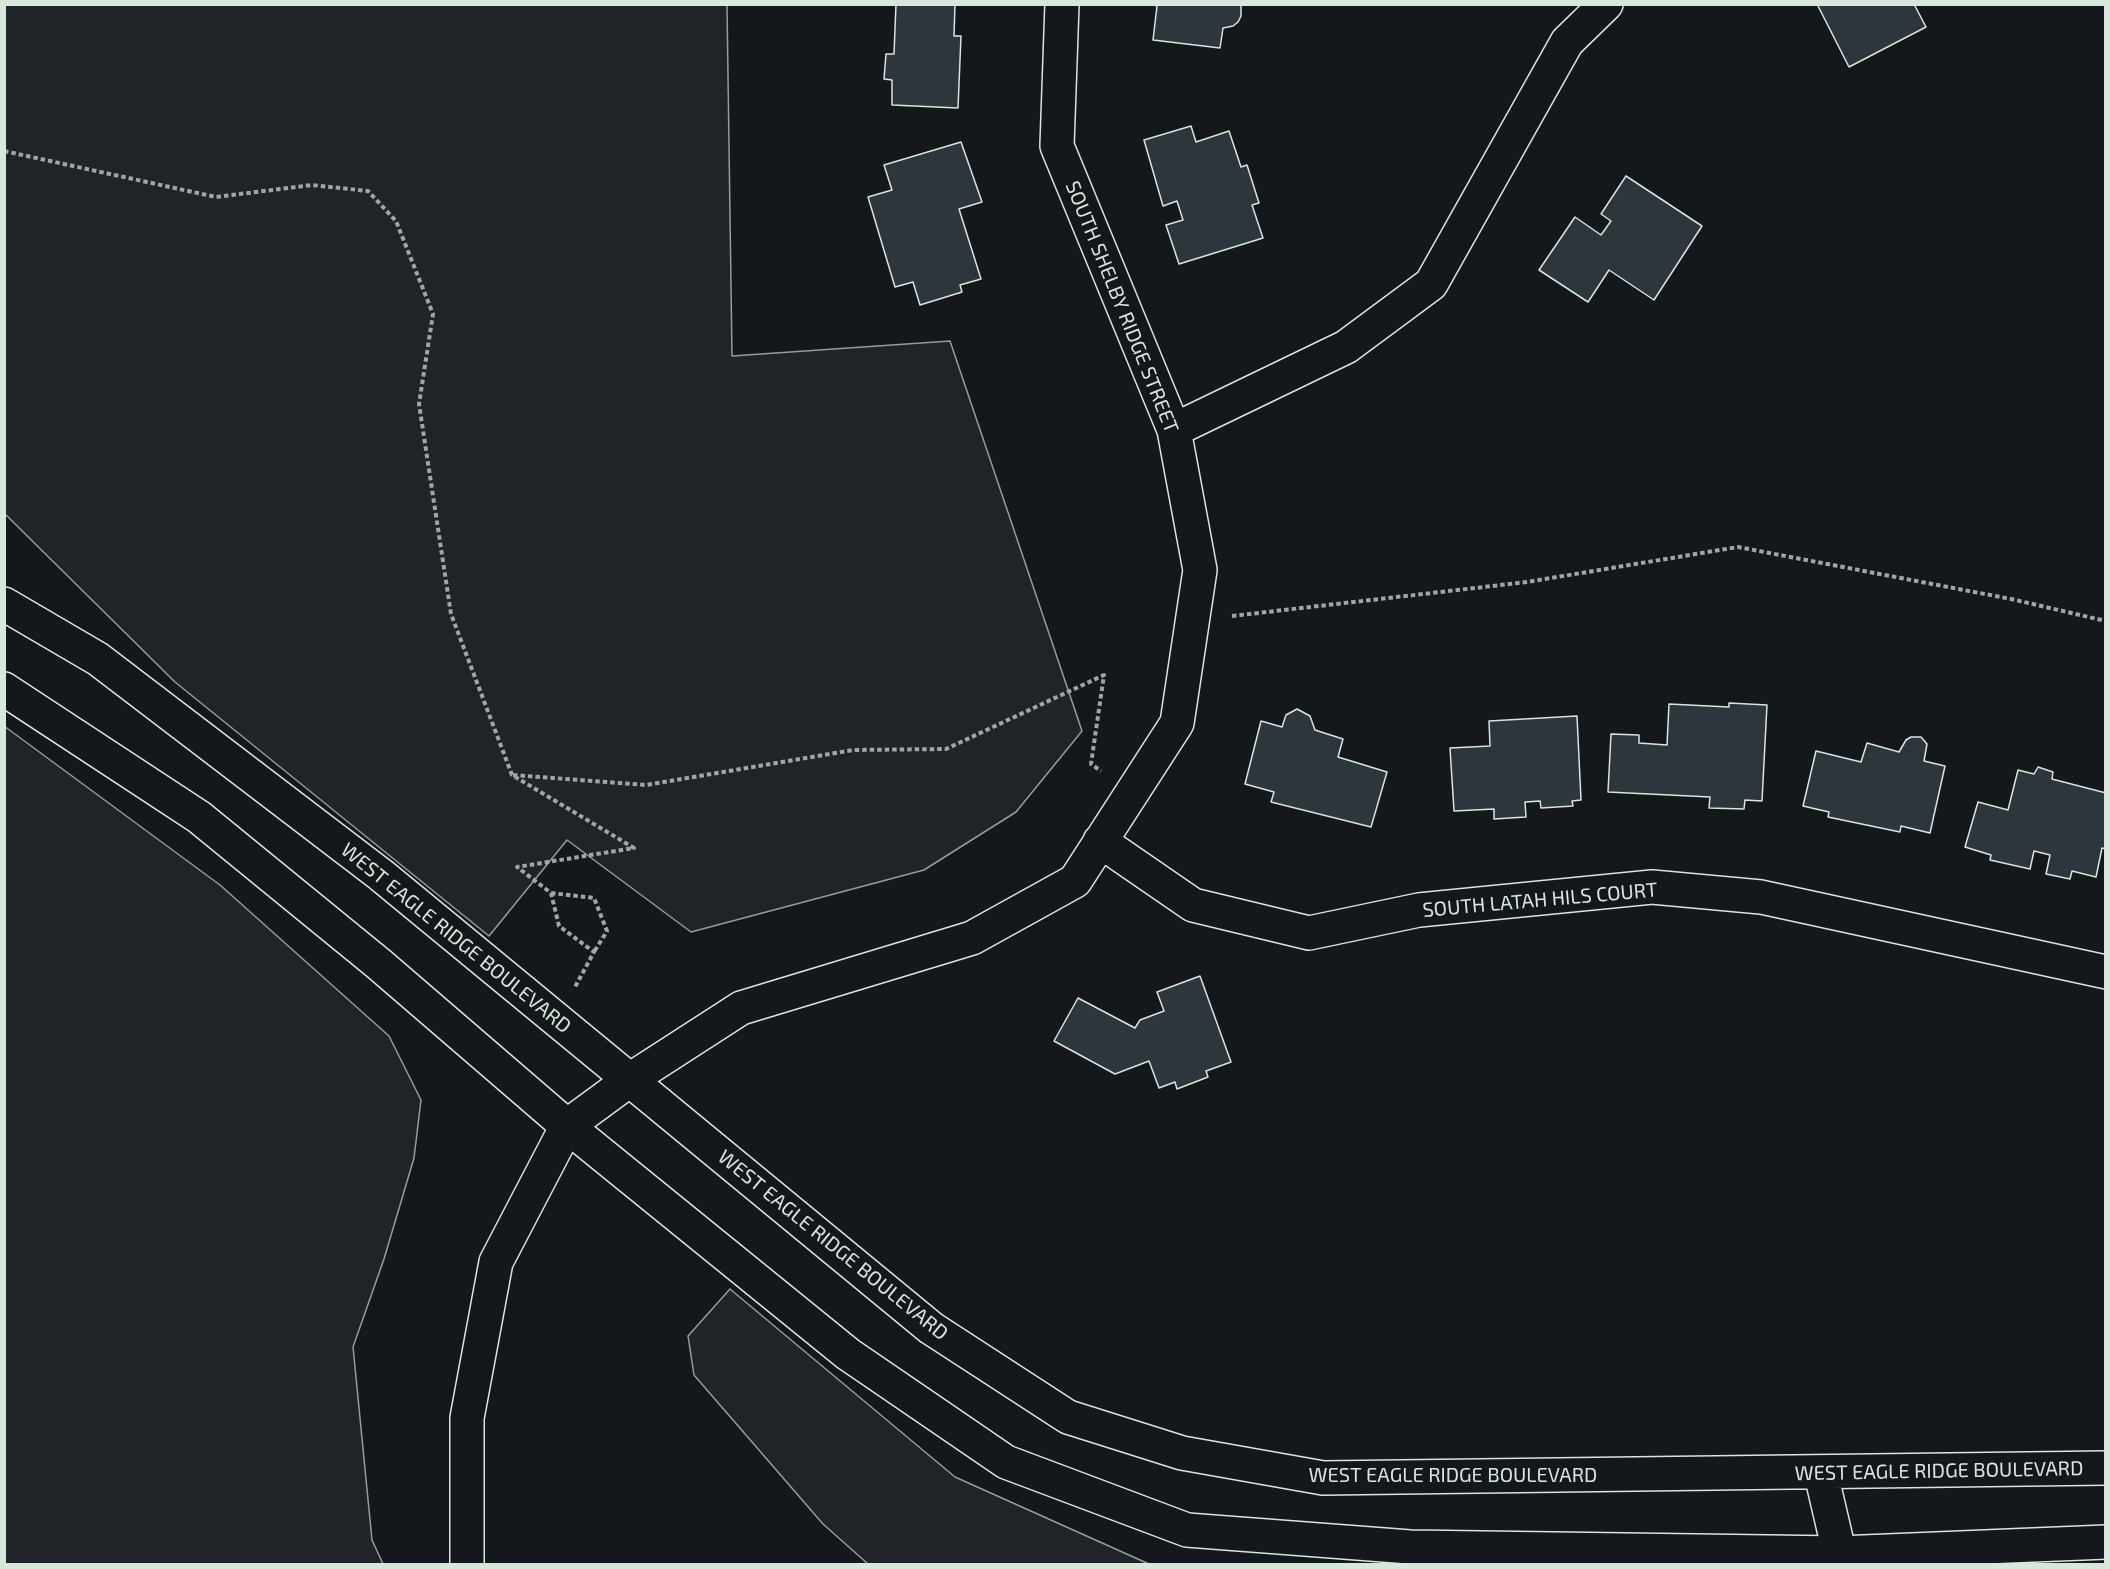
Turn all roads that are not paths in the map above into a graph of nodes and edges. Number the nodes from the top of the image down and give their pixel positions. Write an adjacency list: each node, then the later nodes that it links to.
1 (1062, 4): 3 (street, SOUTH SHELBY RIDGE STREET)
2 (1606, 4): 3 (street)
3 (1174, 430): 6 (street, SOUTH SHELBY RIDGE STREET)
4 (4, 604): 8 (street, WEST EAGLE RIDGE BOULEVARD)
5 (4, 690): 9 (street)
6 (1100, 841): 7 (street, SOUTH LATAH HILS COURT); 8 (street, SOUTH SHELBY RIDGE STREET)
7 (2106, 972)
8 (631, 1079): 9 (street, SOUTH SHELBY RIDGE STREET); 11 (street, WEST EAGLE RIDGE BOULEVARD)
9 (567, 1126): 13 (street); 14 (street, SOUTH SHELBY RIDGE STREET)
10 (2106, 1468): 11 (street, WEST EAGLE RIDGE BOULEVARD)
11 (1821, 1474): 13 (street)
12 (2106, 1542): 13 (street)
13 (1840, 1559)
14 (467, 1564)

